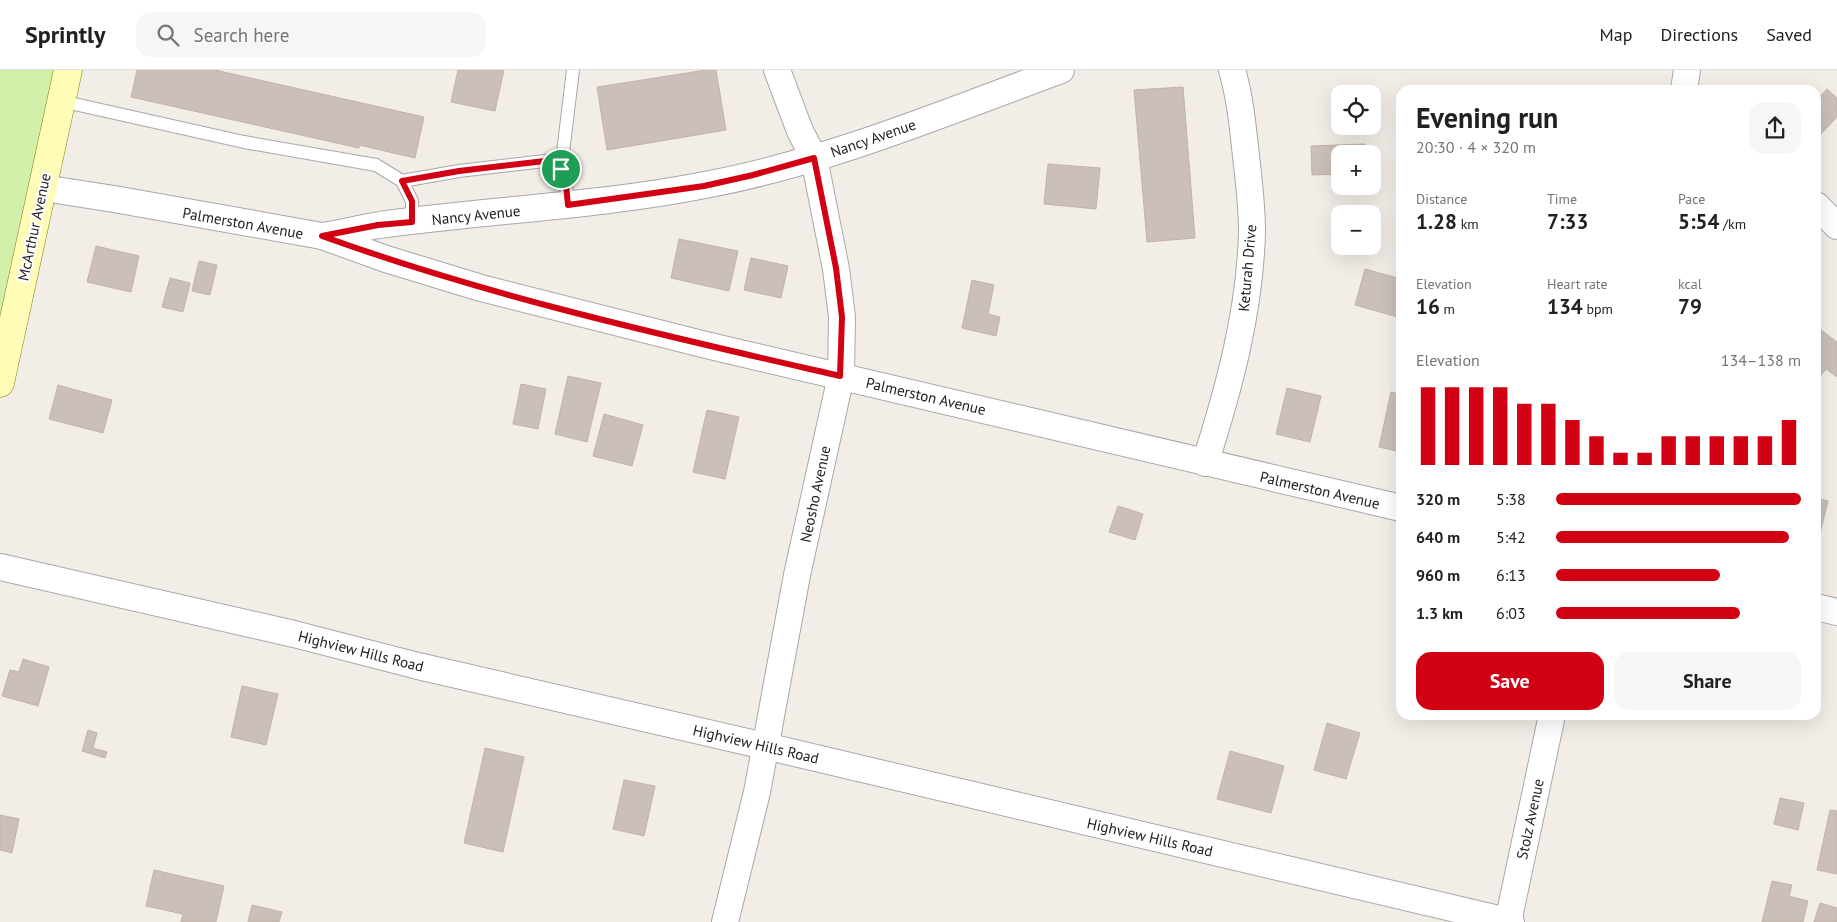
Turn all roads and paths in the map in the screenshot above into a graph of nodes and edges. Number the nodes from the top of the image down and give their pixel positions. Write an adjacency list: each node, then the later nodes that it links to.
1 (68, 70): 6 (street, McArthur Avenue)
2 (573, 70): 8 (lane)
3 (777, 70): 7 (street, Neosho Avenue)
4 (1061, 70): 7 (street, Nancy Avenue)
5 (1232, 70): 18 (street, Keturah Drive)
6 (61, 101): 9 (lane); 10 (street, McArthur Avenue)
7 (814, 158): 11 (street, Nancy Avenue); 16 (street, Neosho Avenue)
8 (561, 169): 9 (lane); 11 (lane)
9 (402, 181): 13 (lane)
10 (43, 188): 15 (street, Palmerston Avenue); 17 (street, McArthur Avenue)
11 (568, 205): 13 (street, Nancy Avenue)
12 (1821, 210): 14 (street)
13 (412, 222): 15 (street, Nancy Avenue)
14 (1837, 226)
15 (322, 236): 16 (street, Palmerston Avenue)
16 (840, 376): 18 (street, Palmerston Avenue); 24 (street, Neosho Avenue)
17 (0, 383)
18 (1206, 463): 19 (street, Palmerston Avenue)
19 (1396, 507)
20 (0, 567): 24 (street, Highview Hills Road)
21 (1821, 608): 22 (street)
22 (1837, 612)
23 (1551, 720): 26 (street, Stolz Avenue)
24 (765, 746): 25 (street, Neosho Avenue); 26 (street, Highview Hills Road)
25 (725, 922)
26 (1509, 922)

